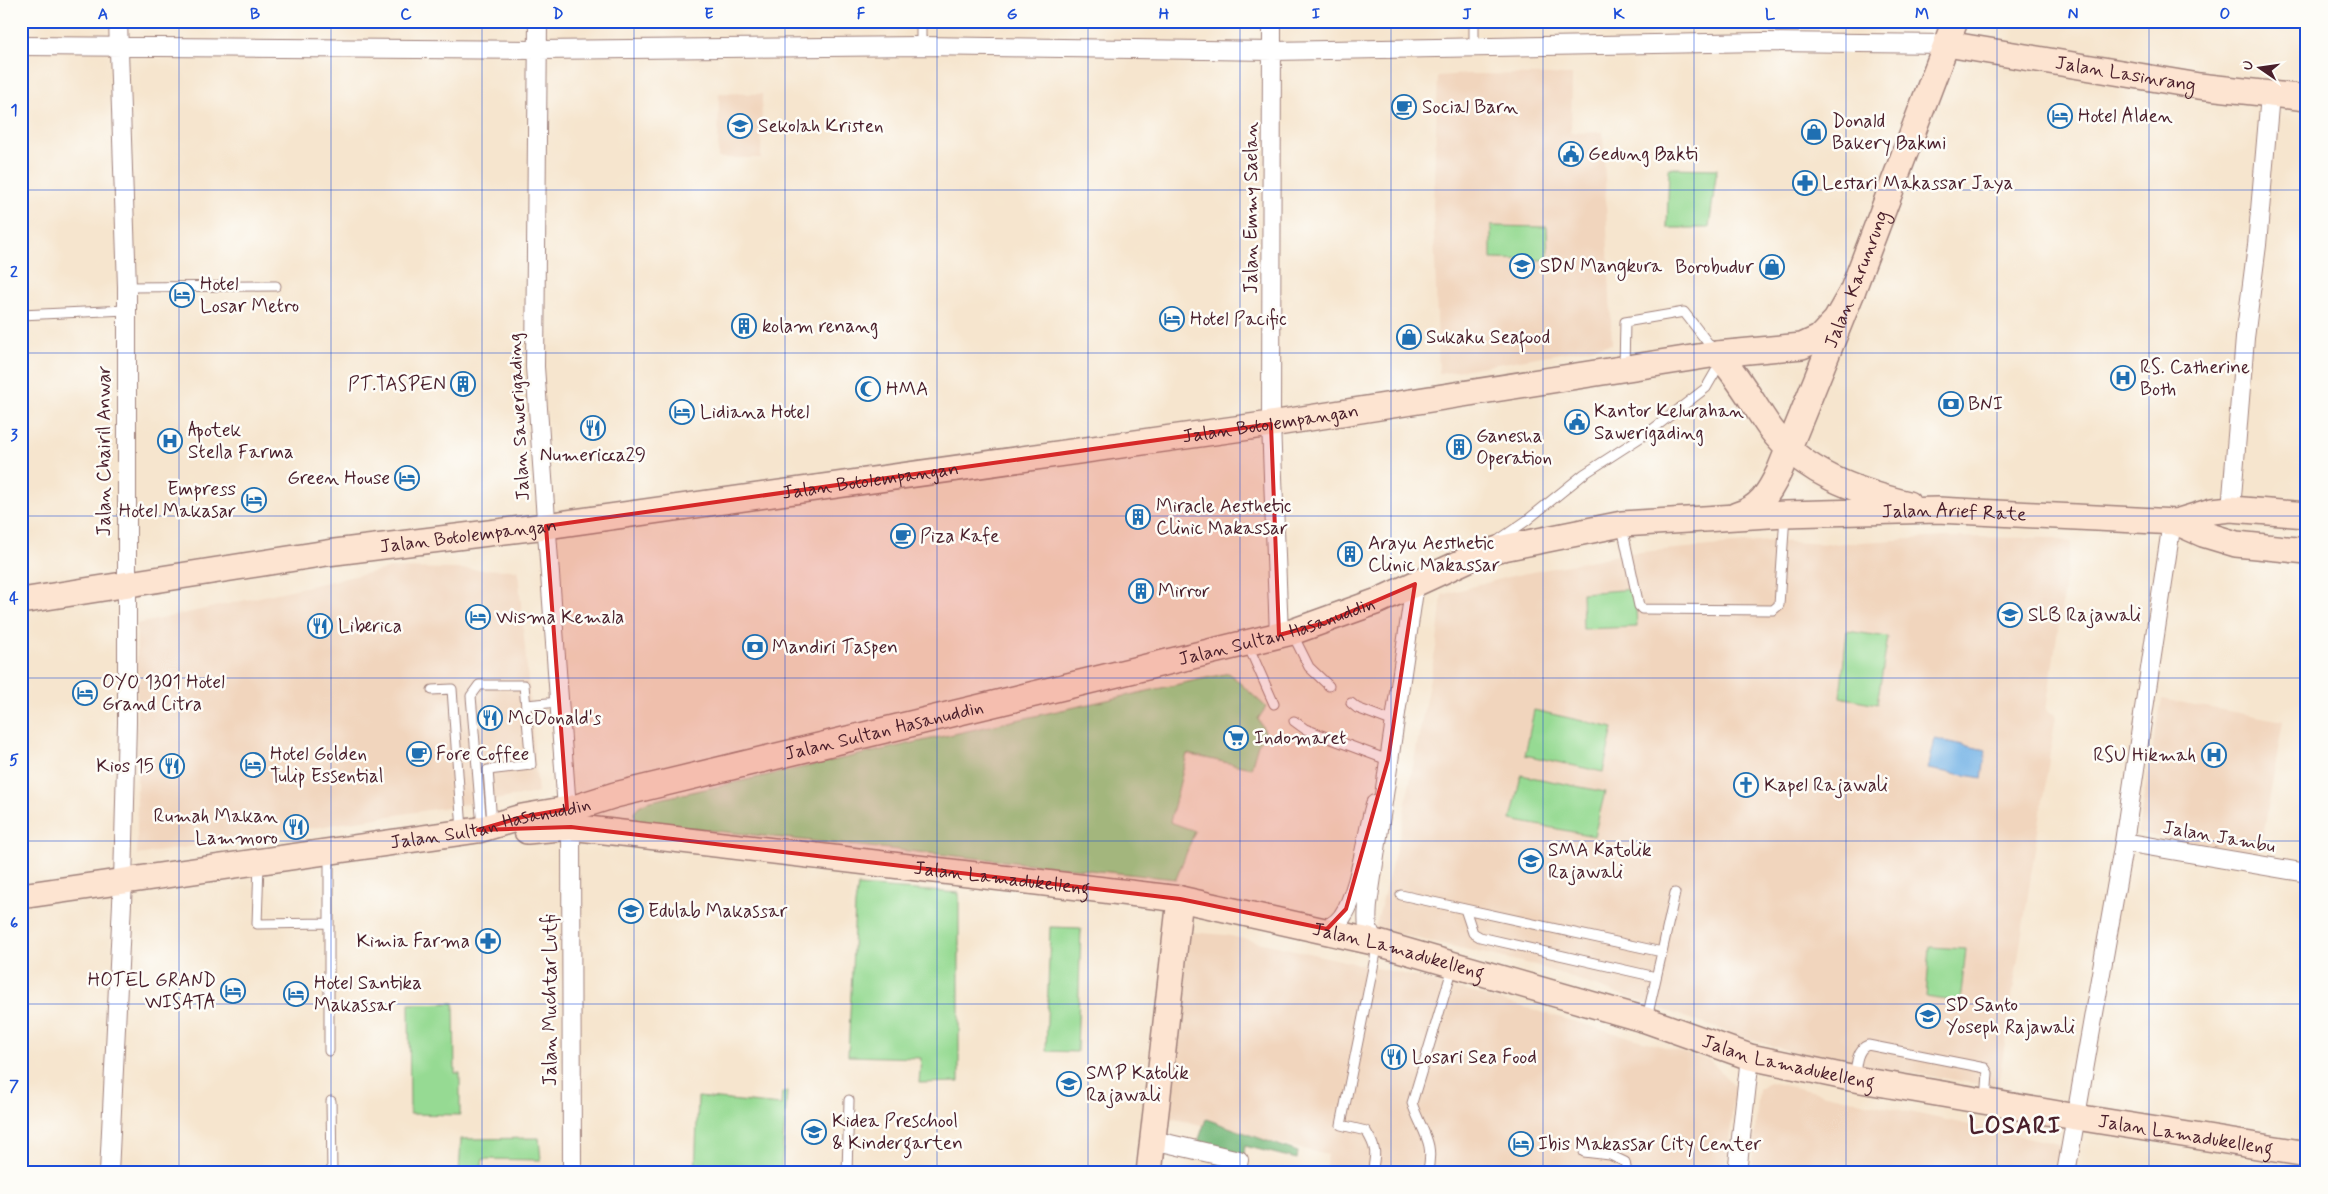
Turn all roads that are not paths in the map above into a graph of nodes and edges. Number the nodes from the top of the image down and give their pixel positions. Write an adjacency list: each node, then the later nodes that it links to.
1 (118, 21): 11 (street, Jalan Chairil Anwar)
2 (538, 21): 12 (street, Jalan Sawerigading)
3 (921, 21): 9 (lane)
4 (1272, 21): 13 (street, Jalan Emmy Saelan)
5 (1474, 21): 10 (lane)
6 (1955, 21): 7 (street, Jalan Karunrung)
7 (1947, 44): 10 (street); 14 (street, Jalan Lasinrang); 18 (street, Jalan Karunrung)
8 (21, 46): 11 (street)
9 (921, 46): 12 (street); 13 (street)
10 (1474, 47): 13 (street)
11 (118, 48): 12 (street); 17 (street, Jalan Chairil Anwar)
12 (538, 50): 32 (street, Jalan Sawerigading)
13 (1273, 51): 23 (street, Jalan Emmy Saelan)
14 (2270, 94): 15 (street, Jalan Lasinrang); 25 (street)
15 (2307, 98)
16 (276, 286): 17 (lane)
17 (127, 287): 19 (street, Jalan Chairil Anwar)
18 (1852, 292): 21 (street, Jalan Botolempangan); 24 (street, Jalan Karunrung)
19 (126, 310): 20 (lane); 36 (street, Jalan Chairil Anwar)
20 (21, 315)
21 (1720, 357): 22 (street, Jalan Botolempangan); 22 (lane); 24 (street); 34 (lane)
22 (1624, 368): 23 (street, Jalan Botolempangan)
23 (1272, 424): 32 (street, Jalan Botolempangan); 38 (street, Jalan Emmy Saelan)
24 (1788, 449): 26 (street); 29 (street, Jalan Karunrung)
25 (2231, 509): 28 (street, Jalan Arief Rate); 30 (street, Jalan Arief Rate)
26 (1938, 510): 27 (street, Jalan Arief Rate); 30 (street, Jalan Arief Rate)
27 (1785, 514): 29 (street, Jalan Arief Rate); 31 (lane)
28 (2307, 514)
29 (1733, 517): 31 (street, Jalan Sultan Hasanuddin)
30 (2174, 522): 33 (street, Jalan Arief Rate); 51 (street)
31 (1622, 524): 34 (street, Jalan Sultan Hasanuddin)
32 (546, 526): 36 (street, Jalan Botolempangan); 42 (street, Jalan Sawerigading)
33 (2307, 551)
34 (1471, 558): 35 (street, Jalan Sultan Hasanuddin)
35 (1416, 584): 38 (street, Jalan Sultan Hasanuddin); 47 (street)
36 (125, 586): 37 (street, Jalan Botolempangan); 55 (street, Jalan Chairil Anwar)
37 (21, 601)
38 (1286, 634): 39 (street, Jalan Sultan Hasanuddin); 40 (lane)
39 (1247, 643): 44 (lane); 49 (street, Jalan Sultan Hasanuddin)
40 (1329, 686)
41 (432, 690): 50 (lane)
42 (559, 702): 45 (lane); 49 (street, Jalan Sawerigading)
43 (1350, 702): 47 (lane)
44 (1274, 704)
45 (526, 705): 50 (lane); 50 (lane)
46 (1294, 721): 48 (lane)
47 (1394, 722): 48 (street)
48 (1388, 760): 62 (street); 63 (street)
49 (569, 818): 50 (street, Jalan Sultan Hasanuddin); 59 (street, Jalan Lamadukelleng); 80 (street, Jalan Muchtar Lutfi)
50 (479, 830): 52 (street, Jalan Sultan Hasanuddin)
51 (2124, 842): 54 (street, Jalan Jambu); 74 (street)
52 (328, 851): 53 (street, Jalan Sultan Hasanuddin); 61 (lane)
53 (259, 861): 55 (street, Jalan Sultan Hasanuddin); 61 (lane)
54 (2307, 873)
55 (123, 882): 58 (street, Jalan Sultan Hasanuddin); 78 (street, Jalan Chairil Anwar)
56 (1675, 892): 64 (lane)
57 (1401, 895): 60 (lane)
58 (21, 896)
59 (1180, 899): 62 (street, Jalan Lamadukelleng); 75 (street)
60 (1466, 909): 64 (lane); 66 (lane)
61 (328, 923): 68 (lane)
62 (1319, 930): 63 (street, Jalan Lamadukelleng)
63 (1378, 943): 65 (street, Jalan Lamadukelleng); 84 (lane)
64 (1662, 952): 66 (lane)
65 (1454, 964): 67 (street, Jalan Lamadukelleng); 85 (lane)
66 (1656, 977): 67 (lane)
67 (1646, 1020): 69 (street, Jalan Lamadukelleng)
68 (329, 1051)
69 (1750, 1057): 70 (street, Jalan Lamadukelleng); 87 (street)
70 (1854, 1079): 73 (street, Jalan Lamadukelleng); 73 (lane)
71 (849, 1100): 81 (lane)
72 (330, 1101): 79 (lane)
73 (1986, 1101): 74 (street, Jalan Lamadukelleng)
74 (2076, 1117): 77 (street, Jalan Lamadukelleng); 88 (street)
75 (1153, 1140): 82 (street); 83 (street)
76 (1584, 1152): 86 (lane)
77 (2307, 1154)
78 (109, 1173)
79 (332, 1173)
80 (572, 1173)
81 (847, 1173)
82 (1148, 1173)
83 (1236, 1173)
84 (1372, 1173)
85 (1427, 1173)
86 (1627, 1173)
87 (1737, 1173)
88 (2066, 1173)

